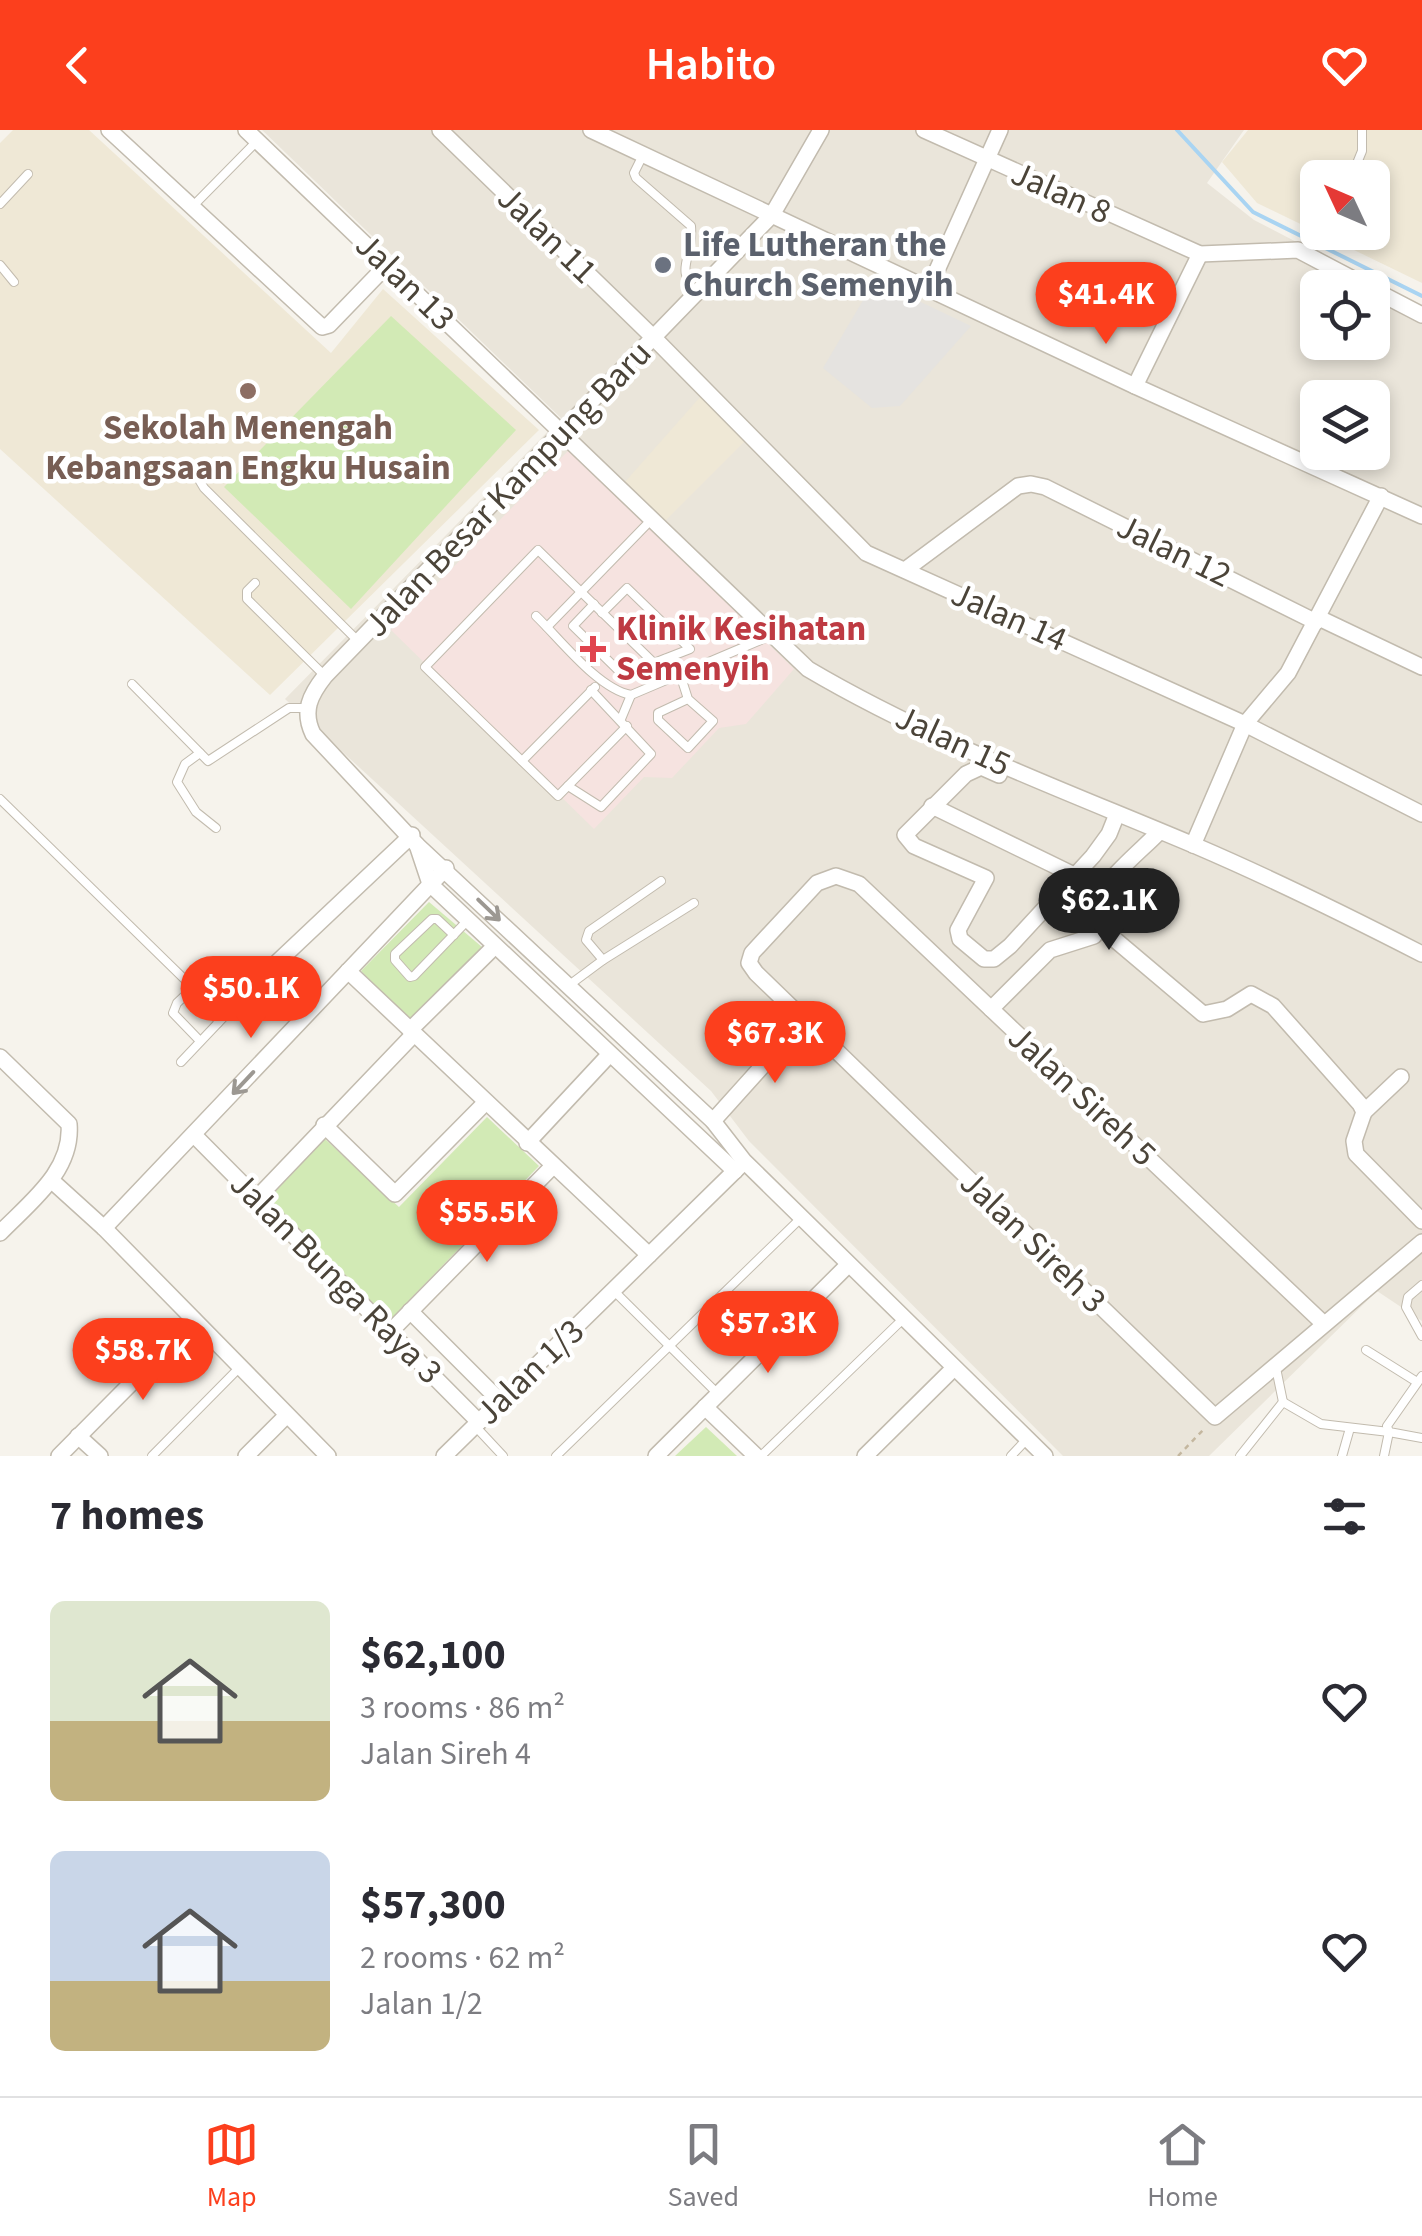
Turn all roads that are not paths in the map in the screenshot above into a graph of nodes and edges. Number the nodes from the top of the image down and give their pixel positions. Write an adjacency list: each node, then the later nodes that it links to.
1 (110, 130): 14 (street)
2 (440, 130): 25 (street, Jalan 11)
3 (591, 130): 9 (street)
4 (821, 130): 15 (street, Jalan Besar Kampung Baru)
5 (924, 130): 10 (street, Jalan 8)
6 (1000, 130): 10 (street)
7 (1362, 130): 11 (lane)
8 (251, 136): 14 (lane); 18 (street, Jalan 13)
9 (644, 155): 15 (street); 22 (lane)
10 (987, 160): 16 (street, Jalan 8); 21 (street)
11 (1358, 160)
12 (28, 174): 13 (lane)
13 (0, 204)
14 (192, 207): 18 (street)
15 (772, 215): 21 (street); 22 (street, Jalan Besar Kampung Baru)
16 (1200, 254): 19 (street, Jalan 8); 26 (street)
17 (0, 265): 20 (lane)
18 (387, 265): 27 (street, Jalan 13)
19 (1336, 270)
20 (14, 282)
21 (929, 288): 26 (street)
22 (697, 296): 25 (street, Jalan Besar Kampung Baru)
23 (1390, 298): 24 (street, Jalan 8)
24 (1422, 314)
25 (655, 339): 27 (street, Jalan Besar Kampung Baru); 32 (street, Jalan 14)
26 (1135, 386): 29 (street)
27 (564, 434): 31 (street, Jalan 15); 41 (street, Jalan Besar Kampung Baru)
28 (199, 471): 41 (lane)
29 (1381, 496): 30 (street); 38 (street)
30 (1422, 516)
31 (652, 519): 34 (lane); 40 (street, Jalan 15)
32 (904, 570): 38 (street, Jalan 12); 54 (street, Jalan 14)
33 (255, 583): 46 (lane)
34 (581, 592): 35 (lane); 39 (lane); 56 (lane)
35 (594, 604): 36 (lane); 43 (lane)
36 (602, 613): 42 (lane); 43 (lane)
37 (536, 616): 39 (lane)
38 (1318, 620): 44 (street, Jalan 12); 54 (street)
39 (547, 626): 47 (lane)
40 (770, 636): 45 (lane); 57 (street, Jalan 15)
41 (359, 642): 46 (street, Jalan Besar Kampung Baru)
42 (665, 659): 43 (lane); 45 (lane)
43 (654, 663)
44 (1422, 667)
45 (680, 674): 50 (lane); 51 (lane)
46 (325, 676): 52 (street, Jalan Besar Kampung Baru)
47 (601, 680): 49 (lane); 50 (lane)
48 (132, 684): 55 (lane)
49 (591, 690): 53 (lane); 56 (lane)
50 (631, 695): 53 (lane)
51 (688, 699): 51 (lane)
52 (307, 708): 55 (lane); 65 (street)
53 (624, 722): 58 (lane); 58 (lane)
54 (1244, 724): 62 (street, Jalan 14); 66 (street)
55 (200, 753): 63 (lane)
56 (522, 761): 58 (lane)
57 (1003, 764): 60 (street); 61 (street, Jalan 15)
58 (568, 786)
59 (0, 799): 82 (lane)
60 (932, 806): 68 (street); 68 (street)
61 (1116, 814): 64 (street, Jalan 15); 68 (street)
62 (1422, 814)
63 (216, 828)
64 (1159, 832): 66 (street, Jalan 15); 74 (street)
65 (414, 840): 67 (street); 71 (street); 79 (street)
66 (1194, 845): 77 (street, Jalan 15)
67 (446, 868): 71 (street); 81 (street, one-way to 81)
68 (1074, 875)
69 (836, 876): 83 (street, Jalan Sireh 5); 84 (street, Jalan Sireh 3)
70 (661, 881): 78 (lane)
71 (430, 884): 73 (street); 80 (street)
72 (694, 902): 78 (lane)
73 (468, 920): 75 (lane); 76 (street)
74 (1100, 928): 83 (street); 93 (street)
75 (454, 934): 75 (lane)
76 (494, 946): 86 (street); 88 (street)
77 (1422, 954)
78 (603, 960): 81 (lane)
79 (269, 970): 85 (lane)
80 (348, 971): 86 (street); 96 (street, one-way to 96)
81 (568, 986): 94 (street)
82 (193, 988): 85 (lane); 87 (lane)
83 (991, 1009): 114 (street, Jalan Sireh 5)
84 (804, 1021): 94 (street); 119 (street, Jalan Sireh 3)
85 (218, 1023): 87 (lane)
86 (412, 1032): 92 (street); 95 (street)
87 (200, 1041): 90 (lane)
88 (609, 1055): 97 (street); 98 (street)
89 (0, 1056): 100 (street)
90 (181, 1062)
91 (1401, 1077): 93 (street)
92 (485, 1103): 95 (street); 97 (street)
93 (1364, 1112): 103 (street)
94 (713, 1121): 98 (street)
95 (324, 1125): 101 (street)
96 (194, 1135): 101 (street, Jalan Bunga Raya 3); 104 (street)
97 (528, 1143): 99 (street)
98 (740, 1166): 102 (street); 107 (street, Jalan 1/3)
99 (552, 1167): 107 (street); 111 (street)
100 (52, 1180): 104 (street); 105 (street)
101 (257, 1198): 115 (street, Jalan Bunga Raya 3)
102 (801, 1218): 108 (street); 117 (lane)
103 (1422, 1221)
104 (104, 1228): 113 (street)
105 (0, 1233)
106 (1422, 1242): 114 (street)
107 (649, 1255): 110 (street, Jalan 1/3)
108 (848, 1265): 112 (street); 123 (street)
109 (1422, 1285): 116 (lane)
110 (613, 1290): 117 (lane); 124 (street, Jalan 1/3)
111 (410, 1311): 115 (street); 124 (street)
112 (902, 1319): 121 (street); 143 (lane)
113 (194, 1320): 120 (street); 131 (street)
114 (1324, 1324): 119 (street)
115 (390, 1332): 128 (street, Jalan Bunga Raya 3)
116 (1422, 1336)
117 (670, 1345): 123 (lane); 141 (lane)
118 (1366, 1350): 122 (lane)
119 (1276, 1365): 125 (lane)
120 (240, 1367): 127 (street); 136 (lane)
121 (954, 1368): 133 (street); 144 (street)
122 (1420, 1379): 130 (lane)
123 (718, 1394): 126 (street)
124 (500, 1401): 128 (street, Jalan 1/3)
125 (1283, 1402): 129 (lane); 147 (lane)
126 (706, 1406): 142 (street); 143 (street)
127 (286, 1416): 137 (street); 138 (street)
128 (477, 1424): 139 (street, Jalan 1/3); 140 (lane)
129 (1350, 1428): 130 (lane); 148 (lane)
130 (1389, 1432): 132 (lane); 149 (lane)
131 (78, 1436): 134 (street); 135 (street)
132 (1422, 1438)
133 (1027, 1439): 145 (lane); 146 (street)
134 (59, 1456)
135 (100, 1456)
136 (152, 1456)
137 (246, 1456)
138 (328, 1456)
139 (444, 1456)
140 (503, 1456)
141 (556, 1456)
142 (656, 1456)
143 (758, 1456)
144 (864, 1456)
145 (1011, 1456)
146 (1045, 1456)
147 (1240, 1456)
148 (1342, 1456)
149 (1384, 1456)

